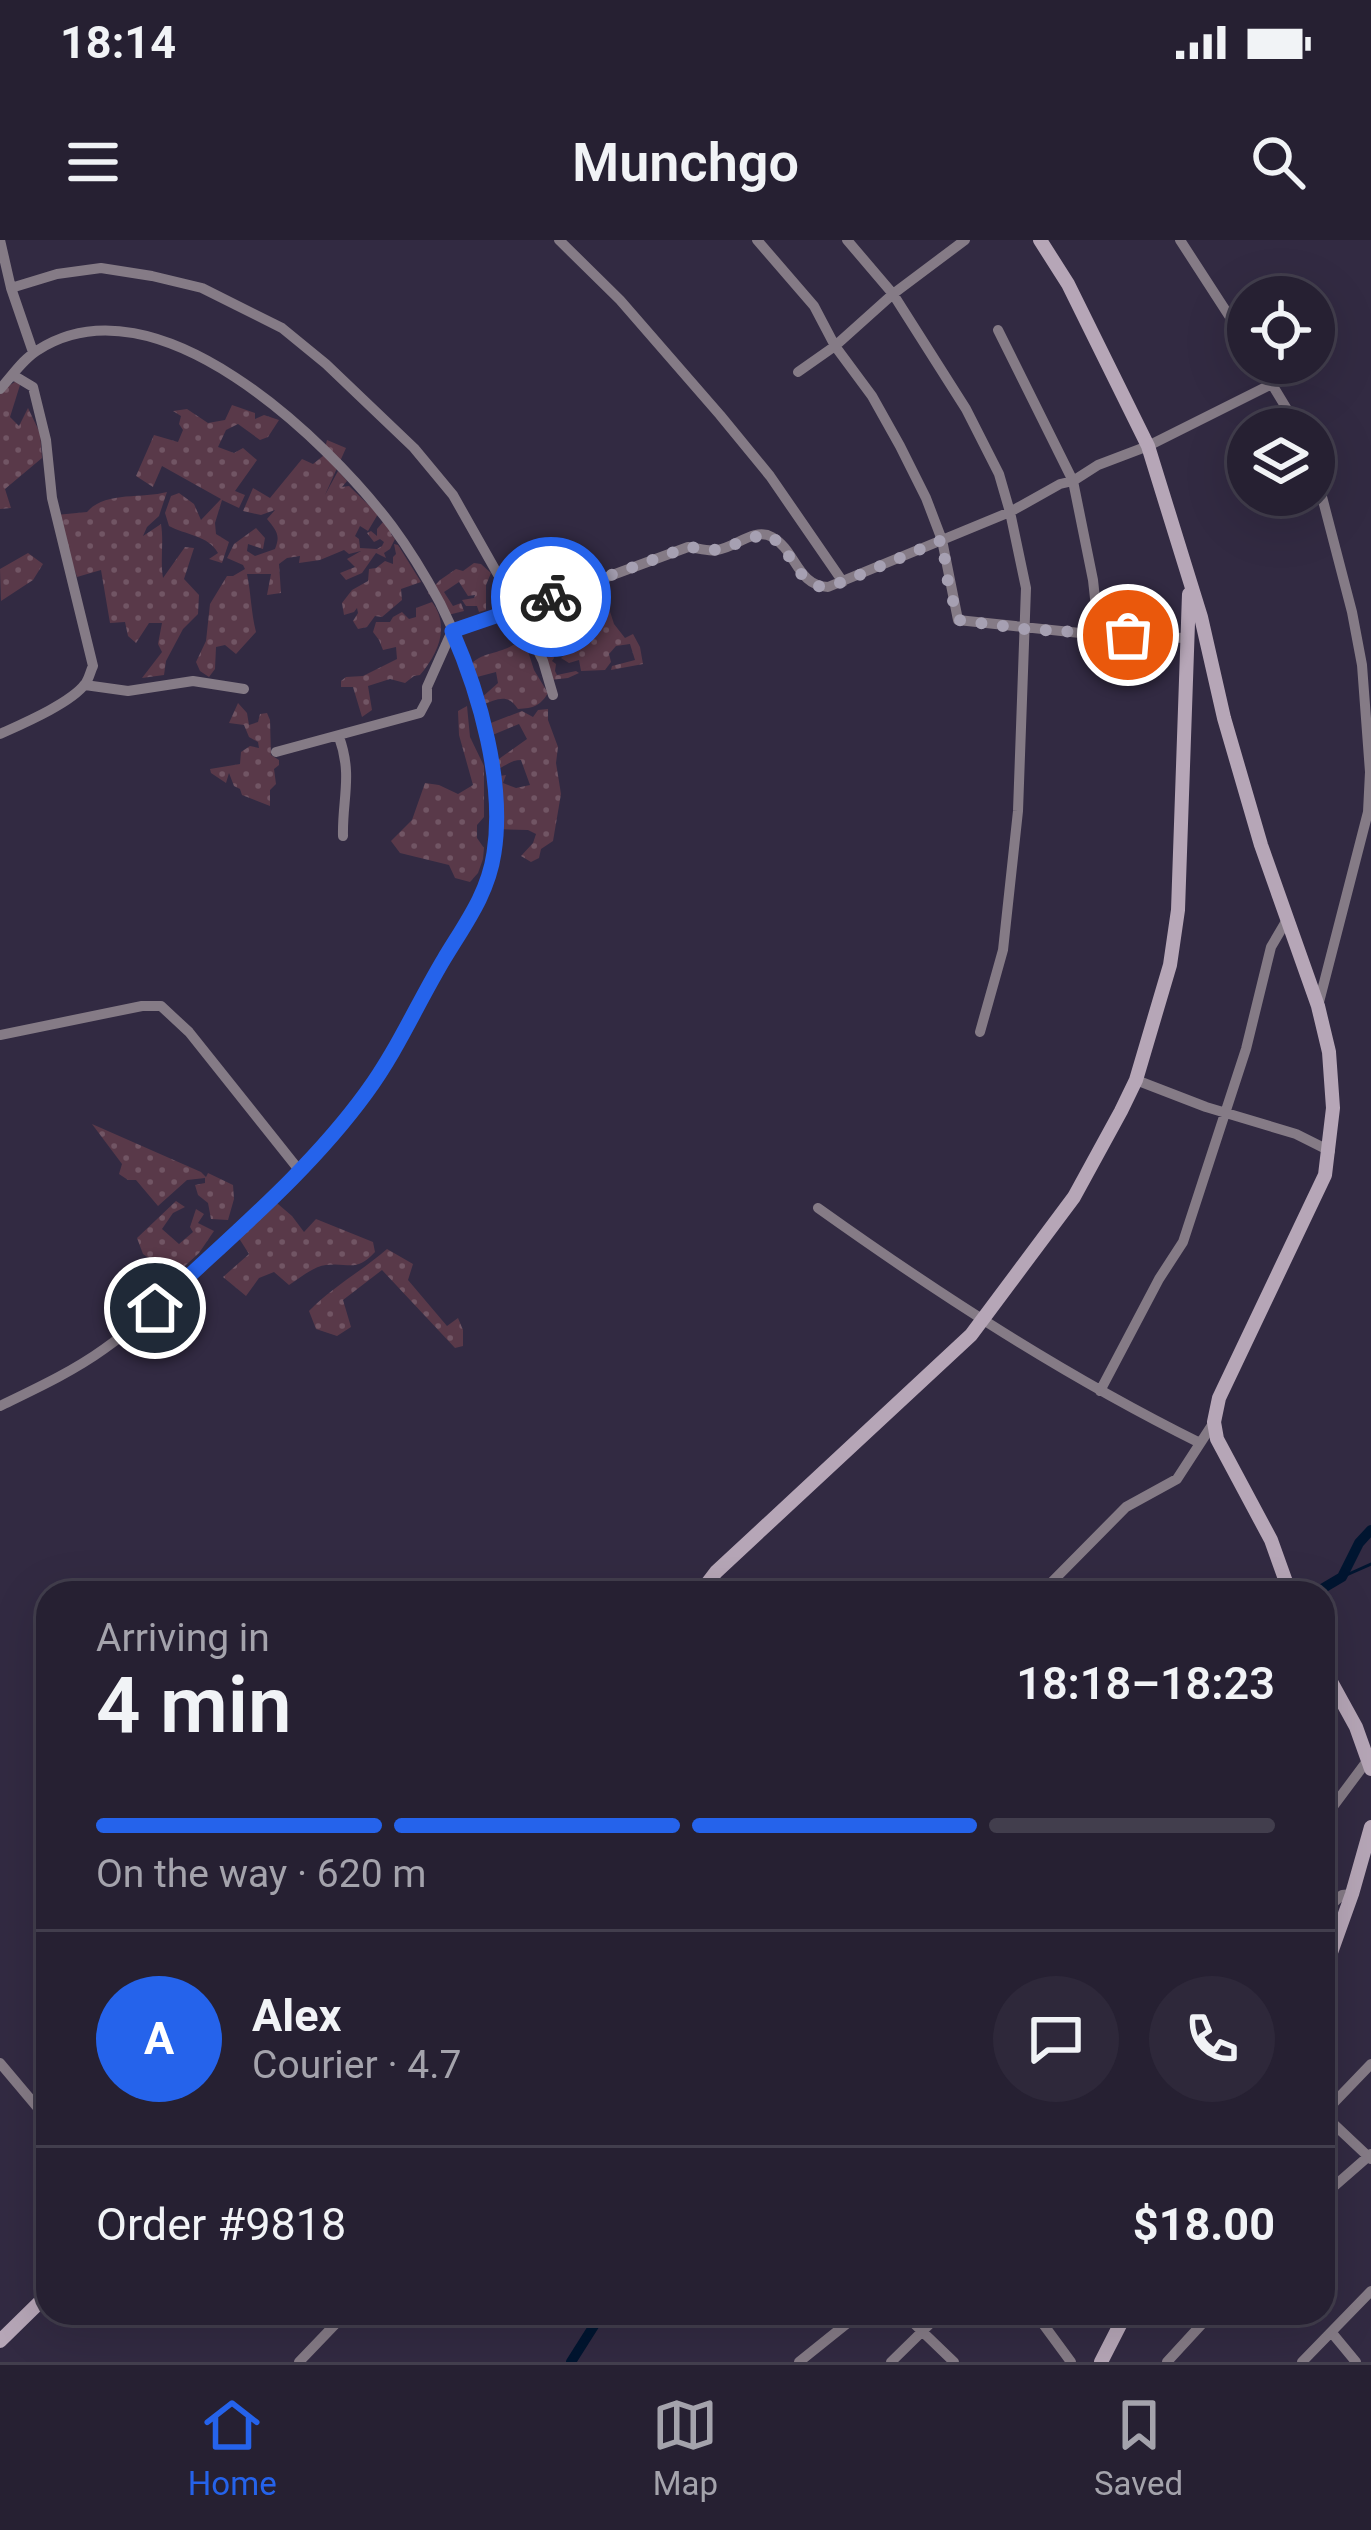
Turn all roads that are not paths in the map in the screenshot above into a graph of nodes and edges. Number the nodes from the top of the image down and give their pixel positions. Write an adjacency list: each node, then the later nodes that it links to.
1 (559, 240): 24 (street)
2 (757, 240): 12 (street)
3 (847, 240): 9 (street)
4 (965, 240): 9 (street)
5 (1040, 240): 19 (main road)
6 (1180, 240): 10 (street)
7 (0, 241): 8 (street)
8 (11, 288): 13 (street); 26 (street)
9 (892, 294): 12 (street); 21 (street)
10 (1227, 313)
11 (998, 330): 20 (street)
12 (835, 346): 14 (street); 23 (street)
13 (33, 352): 15 (street); 28 (street)
14 (798, 372)
15 (13, 375): 17 (street); 31 (street)
16 (1272, 384): 18 (street); 19 (street)
17 (0, 389)
18 (1286, 408)
19 (1148, 446): 20 (street); 25 (main road)
20 (1073, 481): 21 (street); 29 (street)
21 (1010, 512): 23 (street); 27 (street)
22 (1327, 516): 39 (street)
23 (942, 540): 24 (street); 27 (street)
24 (843, 582): 26 (street)
25 (1189, 584): 30 (main road); 38 (main road)
26 (518, 610): 28 (street); 33 (street)
27 (1024, 629): 29 (street); 40 (street)
28 (452, 631): 35 (street); 45 (street)
29 (1099, 635): 30 (street)
30 (1186, 638): 42 (main road)
31 (85, 685): 32 (street); 34 (street)
32 (244, 689)
33 (553, 695)
34 (0, 734)
35 (339, 737): 36 (street); 37 (street)
36 (276, 752)
37 (343, 836)
38 (1288, 918): 39 (main road); 43 (street)
39 (1318, 1006): 44 (main road)
40 (980, 1032)
41 (0, 1035): 45 (street)
42 (1136, 1080): 43 (street); 47 (main road)
43 (1227, 1112): 44 (street); 48 (street)
44 (1330, 1151): 50 (main road)
45 (299, 1170): 49 (street)
46 (818, 1208): 47 (street)
47 (982, 1321): 48 (street); 52 (main road)
48 (1100, 1391): 51 (street)
49 (0, 1406)
50 (1214, 1422): 51 (street); 54 (main road)
51 (1200, 1443): 53 (street)
52 (709, 1581)
53 (1053, 1581)
54 (1286, 1581)
55 (1335, 1690): 56 (main road)
56 (1369, 1756): 57 (street)
57 (1335, 1804)
58 (1370, 1835): 59 (main road)
59 (1352, 1894): 60 (street); 61 (main road)
60 (1335, 1901)
61 (1335, 1942)
62 (0, 2063): 65 (street)
63 (1371, 2064): 64 (street)
64 (1335, 2102)
65 (36, 2106)
66 (1335, 2125): 67 (street)
67 (1370, 2156): 68 (street)
68 (1335, 2186)
69 (1371, 2291): 79 (street)
70 (36, 2306): 80 (main road)
71 (334, 2325): 81 (street)
72 (845, 2325): 82 (street)
73 (916, 2325): 78 (street)
74 (928, 2325): 78 (street)
75 (1044, 2325): 85 (street)
76 (1120, 2325): 86 (main road)
77 (1201, 2325): 87 (street)
78 (922, 2331): 83 (street); 84 (street)
79 (1332, 2333): 88 (street); 89 (street)
80 (0, 2341)
81 (299, 2362)
82 (799, 2362)
83 (891, 2362)
84 (954, 2362)
85 (1071, 2362)
86 (1101, 2362)
87 (1167, 2362)
88 (1302, 2362)
89 (1356, 2362)

